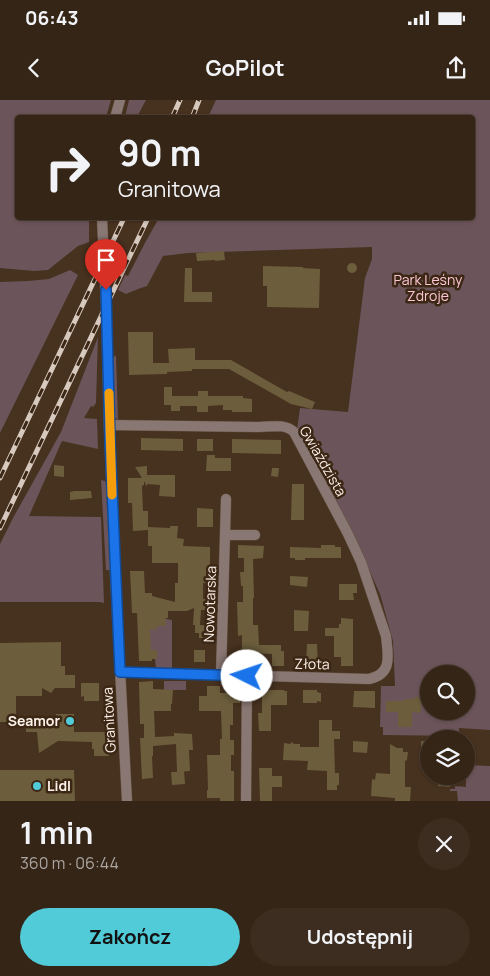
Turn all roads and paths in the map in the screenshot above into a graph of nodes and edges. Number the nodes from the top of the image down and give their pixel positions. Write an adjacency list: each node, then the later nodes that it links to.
1 (120, 100): 2 (street)
2 (116, 115)
3 (102, 220): 4 (street, Granitowa)
4 (109, 425): 8 (street, Granitowa); 10 (street, Gwiaździsta)
5 (226, 498): 6 (street, Nowotarska)
6 (226, 535): 7 (street); 9 (street, Nowotarska)
7 (255, 536)
8 (120, 672): 9 (street, Złota); 12 (street, Granitowa)
9 (221, 675): 11 (street, Złota)
10 (382, 675): 11 (street, Złota)
11 (247, 676): 13 (street)
12 (127, 801)
13 (246, 801)

